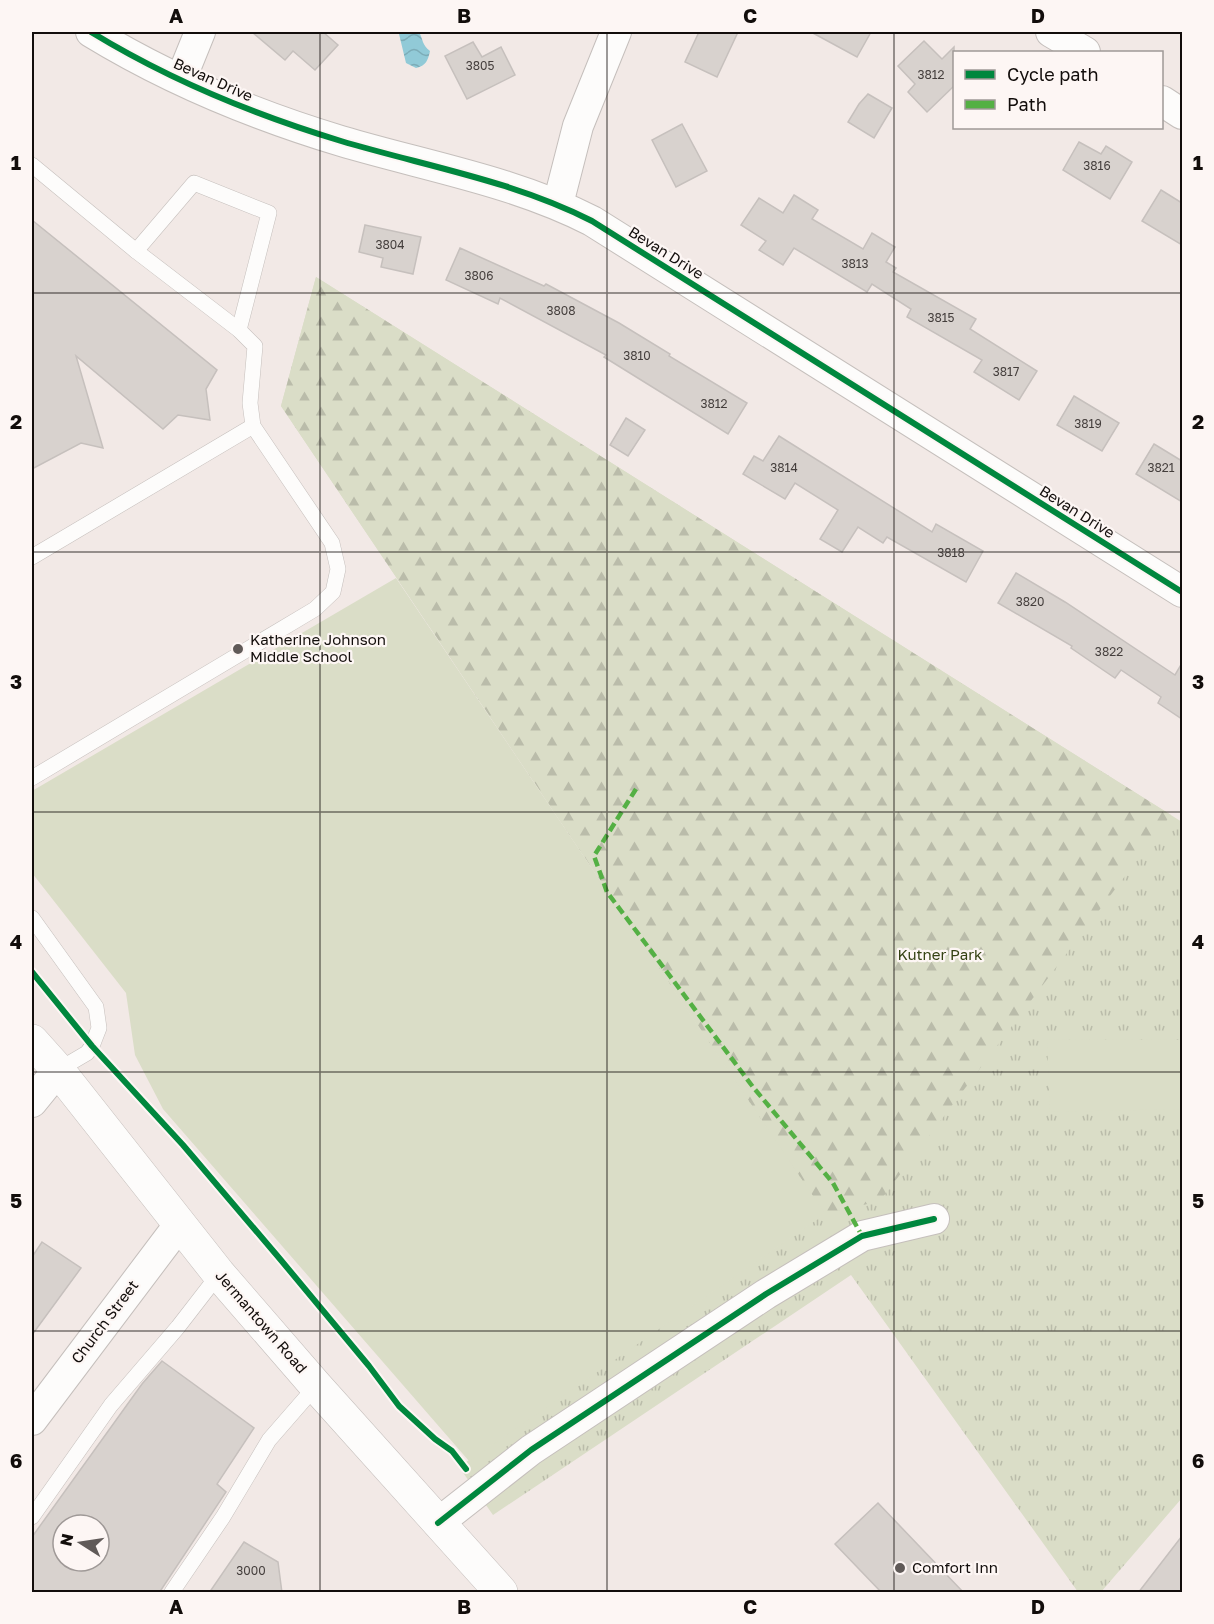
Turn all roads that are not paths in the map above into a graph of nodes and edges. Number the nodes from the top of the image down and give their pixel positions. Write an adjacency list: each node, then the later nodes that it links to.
1 (91, 32): 6 (street, Bevan Drive)
2 (200, 32): 6 (street)
3 (616, 32): 10 (street)
4 (1051, 32): 5 (street)
5 (1083, 51)
6 (181, 79): 10 (street, Bevan Drive)
7 (1163, 101): 8 (street)
8 (1182, 114)
9 (32, 165): 11 (lane)
10 (558, 204): 15 (street, Bevan Drive)
11 (136, 251): 12 (lane); 12 (lane)
12 (240, 330): 13 (lane)
13 (254, 426): 14 (lane); 16 (lane)
14 (32, 557)
15 (1182, 592)
16 (32, 778)
17 (32, 918): 19 (lane)
18 (32, 1041): 19 (main road, Jermantown Road)
19 (58, 1070): 20 (street); 22 (main road, Jermantown Road)
20 (32, 1102)
21 (934, 1219): 27 (street)
22 (179, 1225): 23 (main road, Jermantown Road); 25 (street, Church Street)
23 (219, 1274): 24 (main road, Jermantown Road); 26 (lane)
24 (316, 1386): 27 (main road, Jermantown Road); 28 (lane)
25 (32, 1420)
26 (32, 1517)
27 (438, 1523): 29 (main road, Jermantown Road)
28 (172, 1593)
29 (501, 1593)

